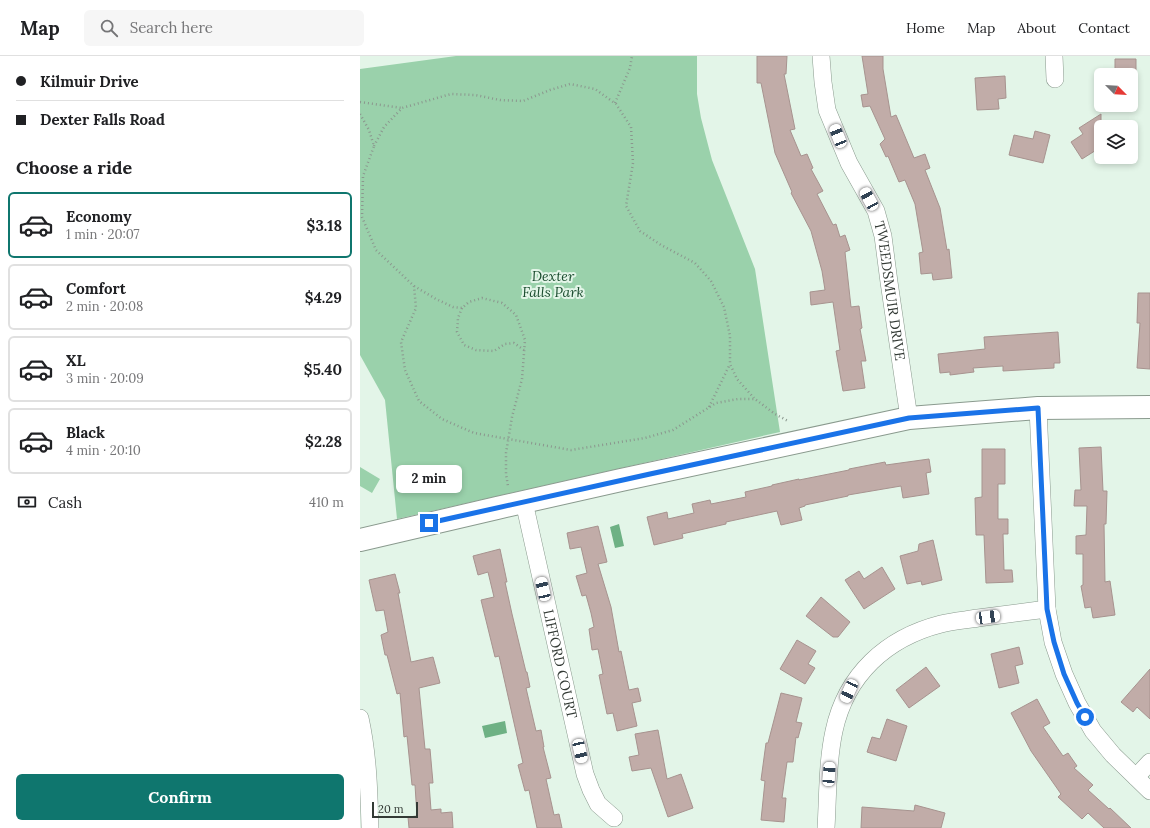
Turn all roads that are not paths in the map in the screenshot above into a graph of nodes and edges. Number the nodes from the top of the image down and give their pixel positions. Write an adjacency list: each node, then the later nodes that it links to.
1 (821, 56): 6 (street, TWEEDSMUIR DRIVE)
2 (1054, 56): 3 (street)
3 (1055, 79)
4 (1150, 407): 5 (street)
5 (1038, 408): 6 (street); 9 (street)
6 (909, 418): 7 (street)
7 (518, 503): 8 (street); 14 (street, LIFFORD COURT)
8 (360, 540)
9 (1047, 609): 12 (street); 16 (street)
10 (360, 718): 15 (street)
11 (1150, 762): 12 (street)
12 (1136, 777): 13 (street)
13 (1150, 791)
14 (614, 818)
15 (370, 828)
16 (826, 828)

